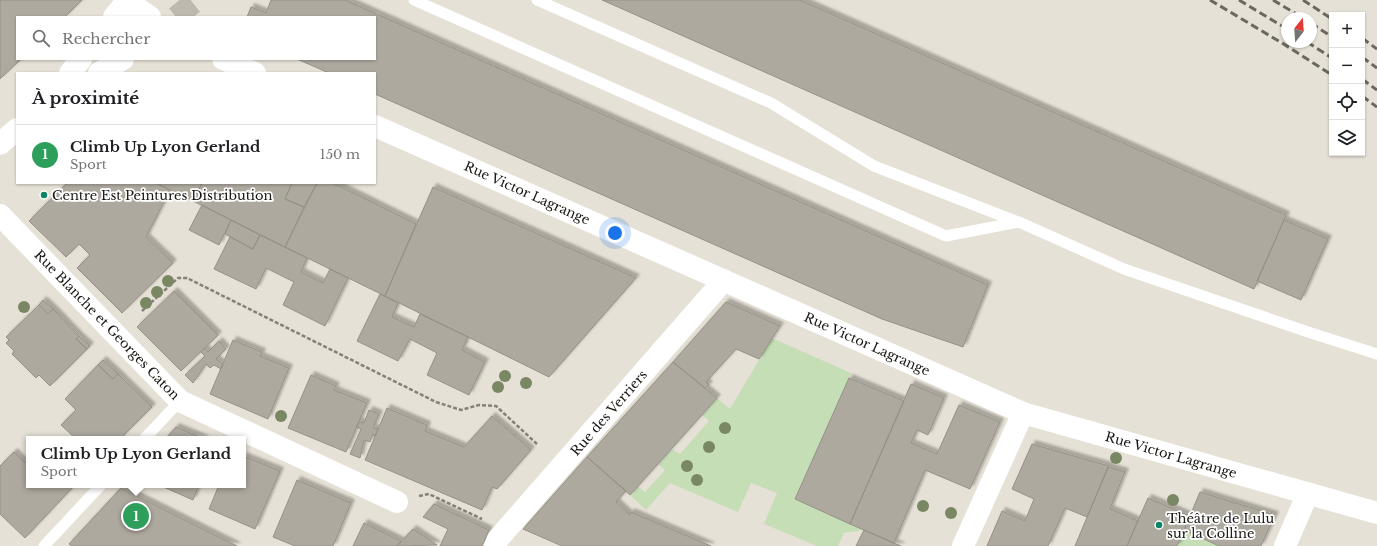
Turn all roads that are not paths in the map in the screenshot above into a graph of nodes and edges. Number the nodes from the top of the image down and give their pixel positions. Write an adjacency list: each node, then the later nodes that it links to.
1 (414, 0): 15 (lane)
2 (537, 0): 15 (lane)
3 (122, 6): 4 (street)
4 (147, 16)
5 (80, 60): 8 (street)
6 (121, 60): 9 (street)
7 (225, 60): 10 (street)
8 (71, 72)
9 (101, 72)
10 (253, 72)
11 (376, 126): 16 (street, Rue Victor Lagrange)
12 (16, 130): 13 (street)
13 (0, 144)
14 (0, 215): 18 (street, Rue Blanche et Georges Caton)
15 (1018, 222): 17 (lane)
16 (724, 280): 19 (street, Rue Victor Lagrange); 25 (street, Rue des Verriers)
17 (1377, 354)
18 (180, 401): 20 (lane); 23 (street, Rue Blanche et Georges Caton)
19 (1023, 413): 22 (street, Rue Victor Lagrange); 27 (street)
20 (147, 436)
21 (98, 488): 26 (lane)
22 (1308, 493): 24 (street, Rue Victor Lagrange); 28 (street)
23 (397, 502)
24 (1377, 513)
25 (504, 540)
26 (44, 546)
27 (963, 546)
28 (1285, 546)

